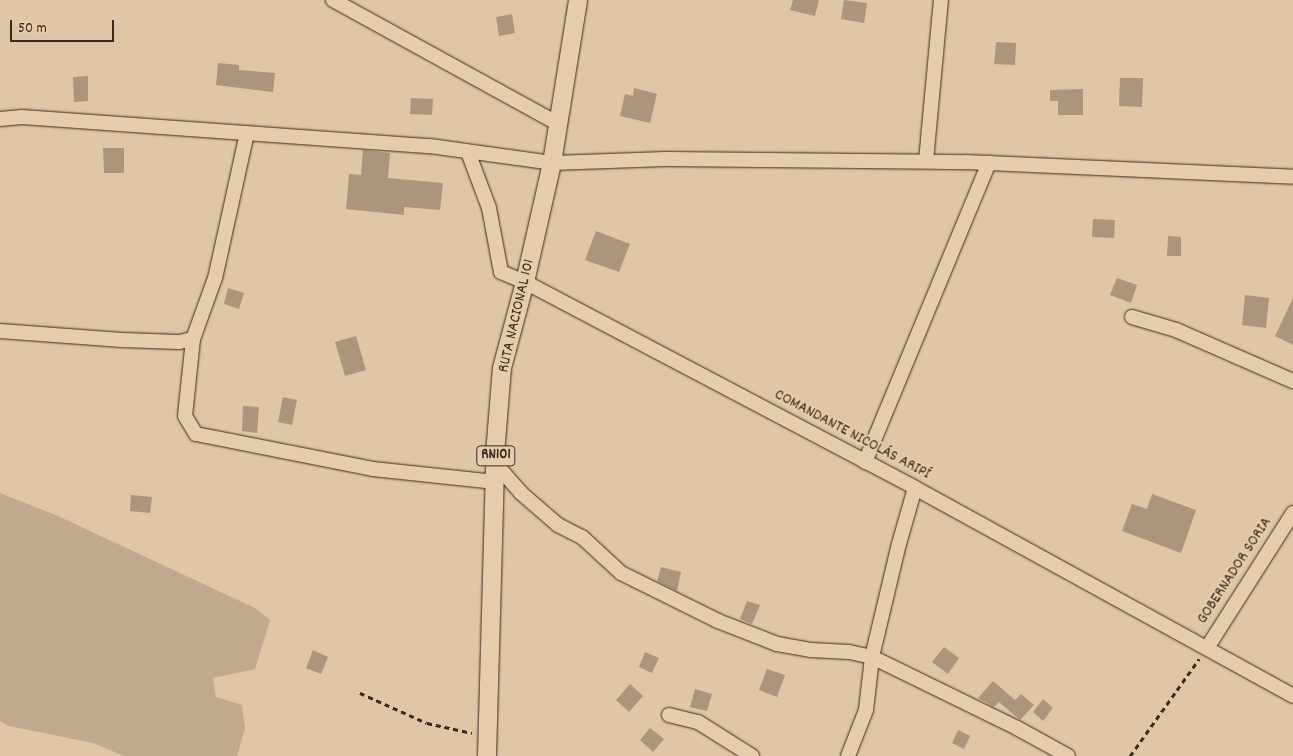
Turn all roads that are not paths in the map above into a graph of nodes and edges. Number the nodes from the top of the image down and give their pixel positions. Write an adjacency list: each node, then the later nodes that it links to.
1 (333, 0): 5 (street)
2 (578, 0): 5 (main road, RUTA NACIONAL 101 / RN101)
3 (941, 0): 8 (street)
4 (0, 120): 6 (street)
5 (559, 124): 9 (main road, RUTA NACIONAL 101 / RN101)
6 (247, 133): 7 (street); 15 (street)
7 (468, 152): 9 (street); 12 (street, COMANDANTE NICOLÁS ARIPÍ)
8 (926, 161): 9 (street); 10 (street)
9 (552, 163): 12 (main road, RUTA NACIONAL 101 / RN101)
10 (989, 163): 11 (street); 17 (street)
11 (1293, 177)
12 (525, 282): 17 (street, COMANDANTE NICOLÁS ARIPÍ); 18 (main road, RUTA NACIONAL 101 / RN101)
13 (1132, 317): 16 (street)
14 (0, 331): 15 (street)
15 (193, 339): 19 (street)
16 (1293, 381)
17 (865, 462): 20 (street, COMANDANTE NICOLÁS ARIPÍ)
18 (495, 463): 19 (main road, RUTA NACIONAL 101 / RN101); 23 (street)
19 (495, 482): 26 (main road, RUTA NACIONAL 101 / RN101)
20 (915, 488): 22 (street, COMANDANTE NICOLÁS ARIPÍ); 23 (street)
21 (1293, 513): 22 (street, GOBERNADOR SORIA)
22 (1207, 648): 24 (street, COMANDANTE NICOLÁS ARIPÍ)
23 (872, 657): 28 (street); 29 (street)
24 (1293, 696)
25 (669, 715): 27 (street)
26 (487, 756)
27 (752, 756)
28 (848, 756)
29 (1068, 756)

